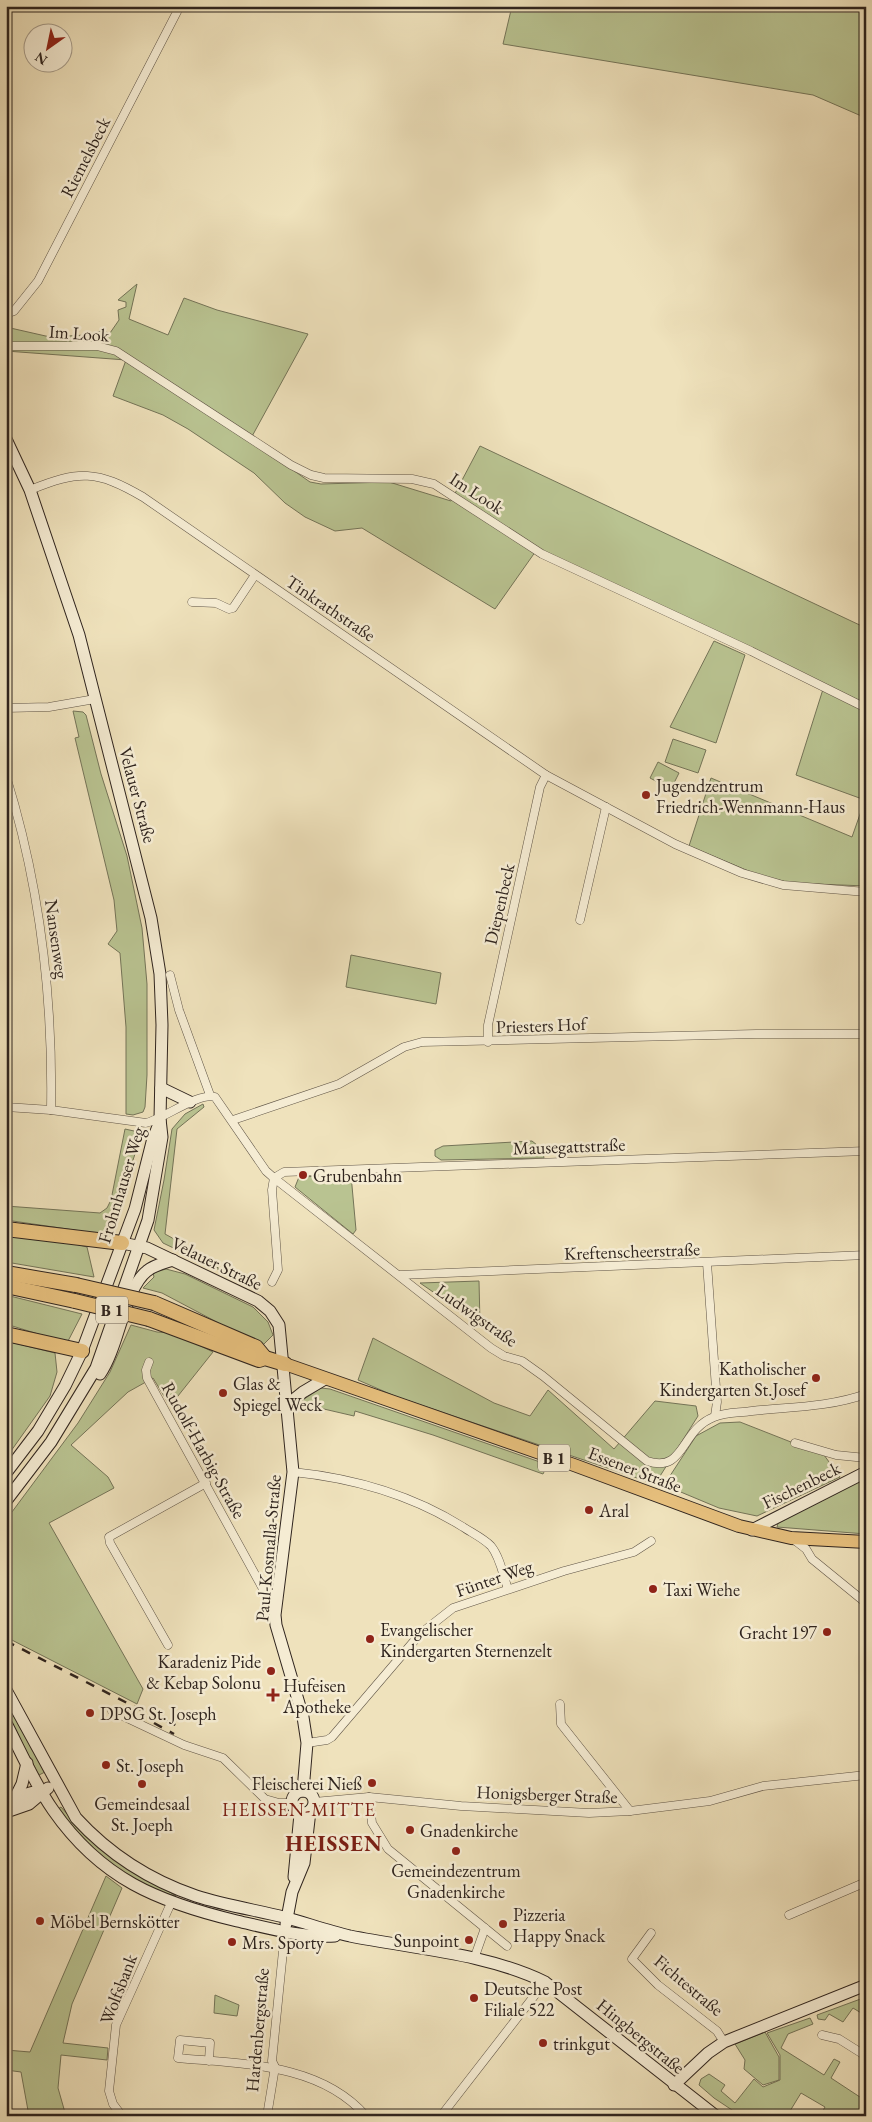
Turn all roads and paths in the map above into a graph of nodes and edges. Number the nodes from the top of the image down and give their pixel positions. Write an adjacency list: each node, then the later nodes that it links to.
1 (180, 6): 2 (street, Riemelsbeck)
2 (6, 314)
3 (6, 346): 10 (street, Im Look)
4 (6, 438): 5 (street, Velauer Straße)
5 (30, 490): 6 (street, Tinkrathstraße); 8 (street, Velauer Straße)
6 (256, 575): 7 (street); 11 (street, Tinkrathstraße)
7 (192, 602)
8 (95, 699): 9 (street); 19 (street, Velauer Straße)
9 (6, 708)
10 (866, 708)
11 (546, 775): 13 (street, Tinkrathstraße); 18 (street, Diepenbeck)
12 (6, 776): 23 (street, Nansenweg)
13 (606, 807): 14 (street, Tinkrathstraße); 15 (street)
14 (866, 892)
15 (580, 920)
16 (170, 975): 20 (street)
17 (866, 1034): 18 (street, Priesters Hof)
18 (488, 1042): 25 (street, Priesters Hof)
19 (161, 1088): 21 (street); 24 (street, Velauer Straße)
20 (210, 1095): 21 (street); 25 (street)
21 (190, 1102): 24 (street)
22 (6, 1107): 23 (street)
23 (51, 1110): 24 (street)
24 (160, 1119): 29 (street, Frohnhauser Weg); 30 (street, Frohnhauser Weg)
25 (233, 1120): 27 (street)
26 (866, 1151): 27 (street, Mausegattstraße)
27 (274, 1178): 35 (street, Ludwigstraße); 36 (street, Velauer Straße)
28 (6, 1229): 29 (highway)
29 (122, 1244): 30 (street, Velauer Straße); 40 (street, Frohnhauser Weg)
30 (140, 1246): 32 (street, Velauer Straße); 39 (street, Frohnhauser Weg)
31 (866, 1255): 33 (street, Kreftenscheerstraße)
32 (173, 1260): 43 (street, Velauer Straße); 45 (street)
33 (707, 1263): 35 (street, Kreftenscheerstraße); 48 (street)
34 (6, 1272): 41 (highway, bridge)
35 (400, 1275): 48 (street, Ludwigstraße)
36 (272, 1282)
37 (6, 1286): 41 (highway, B 1, bridge)
38 (6, 1334): 40 (highway)
39 (104, 1348): 40 (street); 45 (street, Frohnhauser Weg)
40 (82, 1351): 53 (street, Frohnhauser Weg)
41 (266, 1358): 43 (highway, B 1)
42 (149, 1362): 54 (street, Rudolf-Harbig-Straße)
43 (284, 1364): 44 (main road, Essener Straße / B 1); 47 (street, Paul-Kosmalla-Straße)
44 (325, 1379): 47 (street); 56 (main road, Essener Straße / B 1)
45 (85, 1390): 55 (street, Frohnhauser Weg)
46 (866, 1394): 48 (street)
47 (288, 1404): 51 (street, Paul-Kosmalla-Straße)
48 (715, 1416)
49 (795, 1442): 50 (street, Fischenbeck)
50 (866, 1458)
51 (293, 1472): 60 (street); 61 (street, Paul-Kosmalla-Straße)
52 (866, 1472): 56 (street, Fischenbeck)
53 (6, 1473)
54 (206, 1483): 61 (street, Rudolf-Harbig-Straße); 63 (street)
55 (6, 1502)
56 (752, 1530): 57 (main road, Essener Straße / B 1)
57 (791, 1538): 59 (main road, Essener Straße / B 1); 62 (street)
58 (651, 1541): 60 (street, Fünter Weg)
59 (866, 1542)
60 (508, 1589): 68 (street, Fünter Weg)
61 (278, 1599): 68 (street, Paul-Kosmalla-Straße)
62 (866, 1603)
63 (168, 1645)
64 (6, 1690): 71 (street)
65 (560, 1704): 78 (street)
66 (112, 1711): 75 (street)
67 (6, 1723): 69 (street)
68 (307, 1743): 73 (street, Paul-Kosmalla-Straße)
69 (27, 1763): 72 (street); 76 (street)
70 (866, 1775): 78 (street, Honigsberger Straße)
71 (56, 1783): 72 (street); 83 (street)
72 (42, 1791): 76 (street); 79 (street); 81 (street)
73 (303, 1791): 75 (street); 77 (street)
74 (368, 1797): 77 (street, Honigsberger Straße); 78 (street, Honigsberger Straße); 84 (street)
75 (291, 1803): 77 (street)
76 (10, 1804)
77 (308, 1809): 83 (street, Hardenbergstraße)
78 (630, 1811)
79 (6, 1812)
80 (866, 1882): 82 (street)
81 (171, 1903): 85 (street); 98 (street, Wolfsbank)
82 (789, 1915)
83 (286, 1918): 85 (street, Hardenbergstraße); 87 (street)
84 (485, 1928): 88 (street); 89 (street)
85 (285, 1931): 87 (street); 96 (street, Hardenbergstraße)
86 (651, 1933): 93 (street, Fichtestraße)
87 (349, 1936): 89 (street, Hingbergstraße)
88 (507, 1946)
89 (474, 1959): 90 (street, Hingbergstraße)
90 (545, 1982): 97 (street, Hingbergstraße); 101 (street)
91 (866, 1986): 93 (street, Fichtestraße)
92 (822, 2035): 94 (street)
93 (724, 2042): 97 (street, Fichtestraße)
94 (866, 2056)
95 (209, 2061): 95 (street); 96 (street)
96 (275, 2067): 99 (street, Hardenbergstraße); 100 (street)
97 (674, 2085): 102 (street, Hingbergstraße)
98 (122, 2116)
99 (267, 2116)
100 (366, 2116)
101 (441, 2116)
102 (716, 2116)

